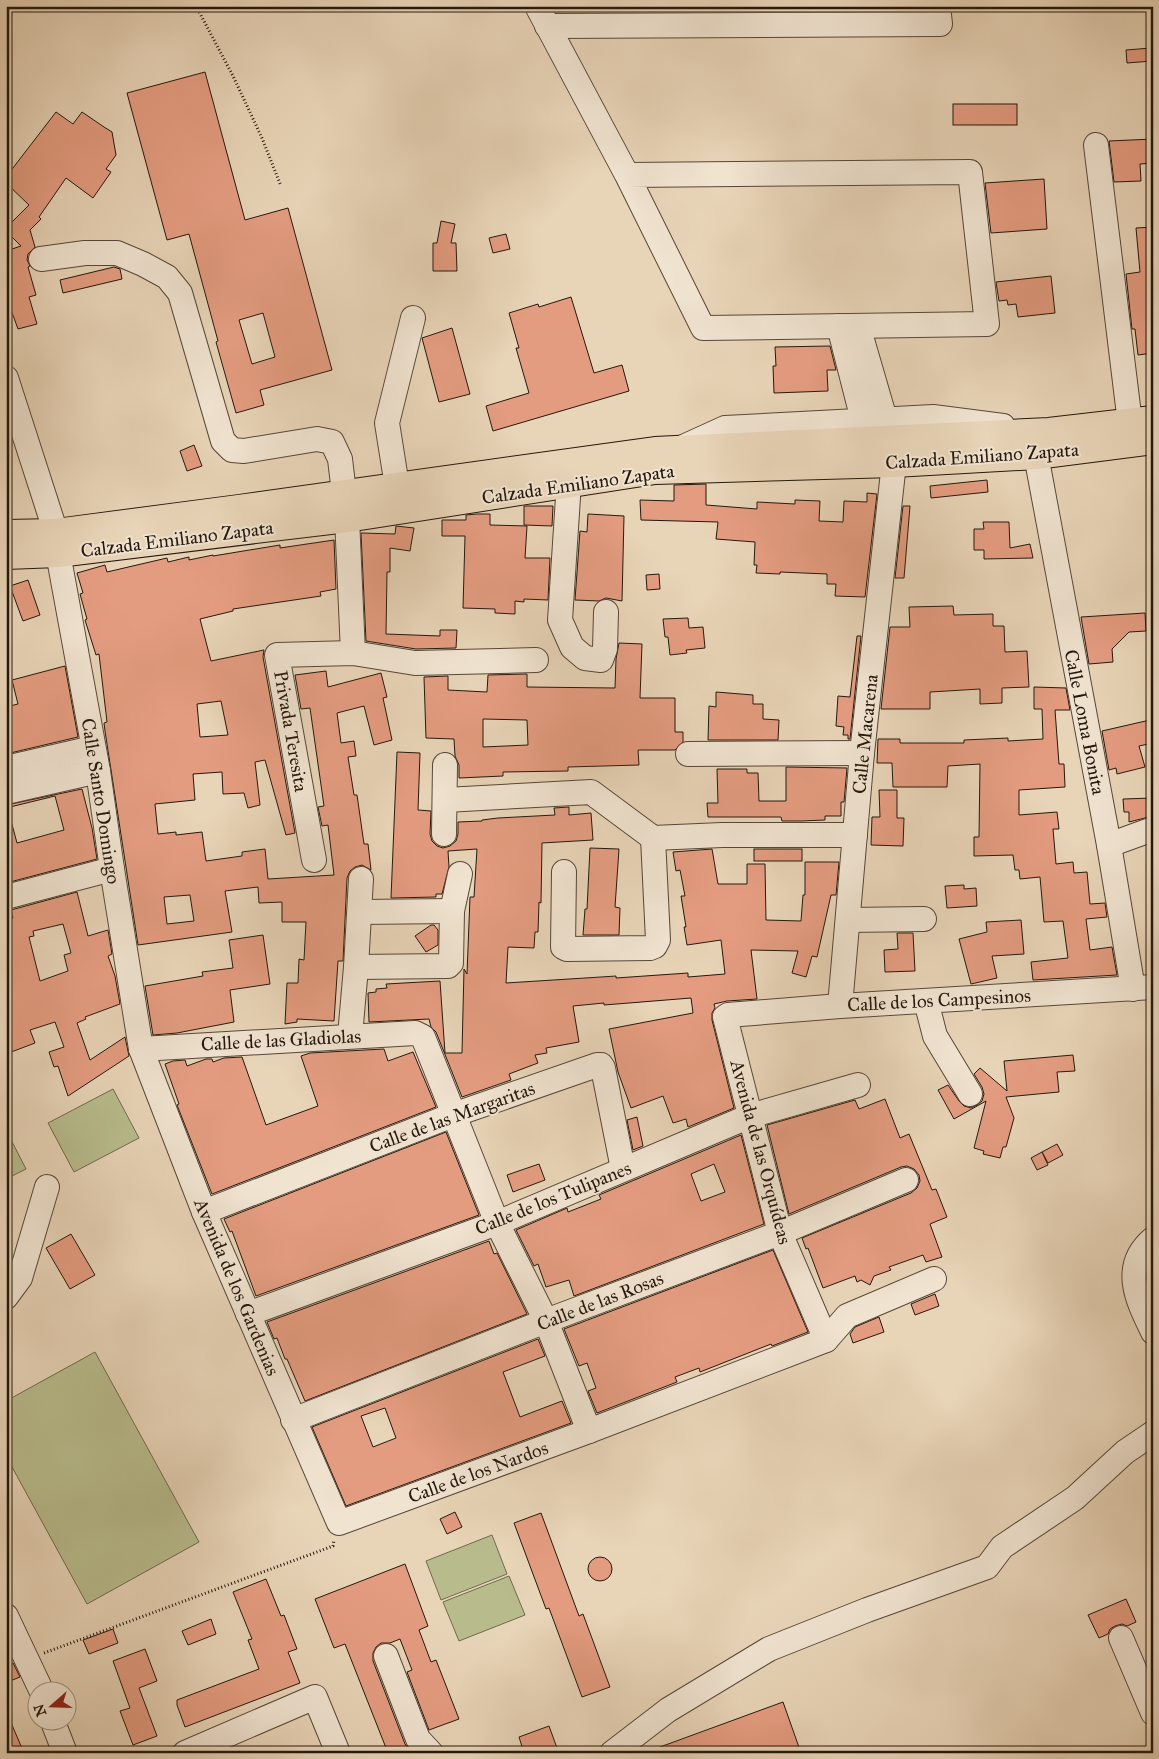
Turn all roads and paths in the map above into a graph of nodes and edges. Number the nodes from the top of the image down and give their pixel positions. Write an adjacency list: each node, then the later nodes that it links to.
1 (196, 6): 6 (path)
2 (938, 6): 3 (street)
3 (542, 16): 5 (street)
4 (1096, 146): 12 (street)
5 (628, 175): 9 (street); 9 (street)
6 (281, 186)
7 (41, 259): 19 (street)
8 (413, 318): 18 (street)
9 (848, 326): 11 (street)
10 (6, 378): 21 (street, Calle Santo Domingo)
11 (874, 419): 14 (street); 15 (street)
12 (1142, 422): 14 (main road, Calzada Emiliano Zapata)
13 (1153, 440): 14 (main road, Calzada Emiliano Zapata)
14 (1042, 444): 15 (main road, Calzada Emiliano Zapata); 16 (main road, Calzada Emiliano Zapata); 37 (street, Calle Loma Bonita)
15 (678, 450): 18 (main road, Calzada Emiliano Zapata)
16 (894, 463): 17 (main road, Calzada Emiliano Zapata); 26 (street, Calle Macarena)
17 (569, 482): 19 (main road, Calzada Emiliano Zapata); 23 (street)
18 (397, 486): 19 (main road, Calzada Emiliano Zapata)
19 (345, 506): 21 (main road, Calzada Emiliano Zapata); 24 (street)
20 (6, 534): 21 (main road, Calzada Emiliano Zapata)
21 (57, 543): 22 (main road, Calzada Emiliano Zapata); 28 (street, Calle Santo Domingo)
22 (6, 555)
23 (606, 612)
24 (353, 652): 25 (street); 38 (street, Privada Teresita)
25 (536, 660)
26 (862, 753): 27 (street); 35 (street, Calle Macarena)
27 (688, 754)
28 (95, 760): 30 (street); 31 (street); 39 (street, Calle Santo Domingo)
29 (445, 765): 32 (street)
30 (6, 768)
31 (6, 792)
32 (445, 800): 34 (street); 36 (street)
33 (1153, 829): 37 (street)
34 (444, 834)
35 (855, 834): 36 (street); 47 (street, Calle Macarena)
36 (653, 838): 40 (street)
37 (1109, 845): 49 (street, Calle Loma Bonita)
38 (314, 860)
39 (112, 869): 43 (street); 54 (street, Calle Santo Domingo)
40 (564, 872)
41 (460, 874): 44 (street)
42 (361, 879): 45 (street)
43 (6, 897)
44 (452, 911): 45 (street); 48 (street)
45 (360, 912): 48 (street)
46 (924, 919): 47 (street)
47 (848, 920): 51 (street, Calle Macarena)
48 (356, 967): 53 (street)
49 (1143, 988): 50 (street, Calle de los Campesinos)
50 (926, 1001): 51 (street, Calle de los Campesinos); 56 (street)
51 (840, 1006): 52 (street, Calle de los Campesinos)
52 (725, 1017): 58 (street, Avenida de las Orquídeas)
53 (350, 1036): 54 (street, Calle de las Gladiolas); 57 (street, Calle de las Gladiolas)
54 (141, 1049): 62 (street, Avenida de los Gardenias)
55 (858, 1085): 58 (street, Calle de los Tulipanes)
56 (970, 1094)
57 (453, 1115): 59 (street, Calle de las Margaritas); 62 (street, Calle de las Margaritas); 63 (street)
58 (750, 1116): 59 (street, Calle de los Tulipanes); 64 (street, Avenida de las Orquídeas)
59 (623, 1170): 63 (street, Calle de los Tulipanes)
60 (906, 1180): 64 (street, Calle de las Rosas)
61 (47, 1187): 67 (street)
62 (204, 1212): 68 (street, Avenida de los Gardenias)
63 (497, 1222): 68 (street, Calle de los Tulipanes); 69 (street)
64 (780, 1233): 69 (street, Calle de las Rosas); 71 (street, Avenida de las Orquídeas)
65 (1153, 1239): 70 (street)
66 (934, 1279): 71 (street, Calle de los Nardos)
67 (6, 1297)
68 (248, 1314): 72 (street, Avenida de los Gardenias)
69 (546, 1321): 72 (street, Calle de las Rosas); 73 (street)
70 (1153, 1332)
71 (826, 1340): 73 (street, Calle de los Nardos)
72 (293, 1420): 75 (street, Avenida de los Gardenias)
73 (589, 1432): 75 (street, Calle de los Nardos)
74 (1153, 1433): 87 (street)
75 (339, 1523): 79 (path)
76 (6, 1616): 79 (street)
77 (1121, 1638): 81 (street)
78 (386, 1656): 86 (street)
79 (27, 1659): 80 (street)
80 (37, 1682)
81 (1153, 1713)
82 (57, 1732): 83 (street)
83 (65, 1753)
84 (185, 1753): 85 (street)
85 (338, 1753)
86 (431, 1753)
87 (612, 1753)

